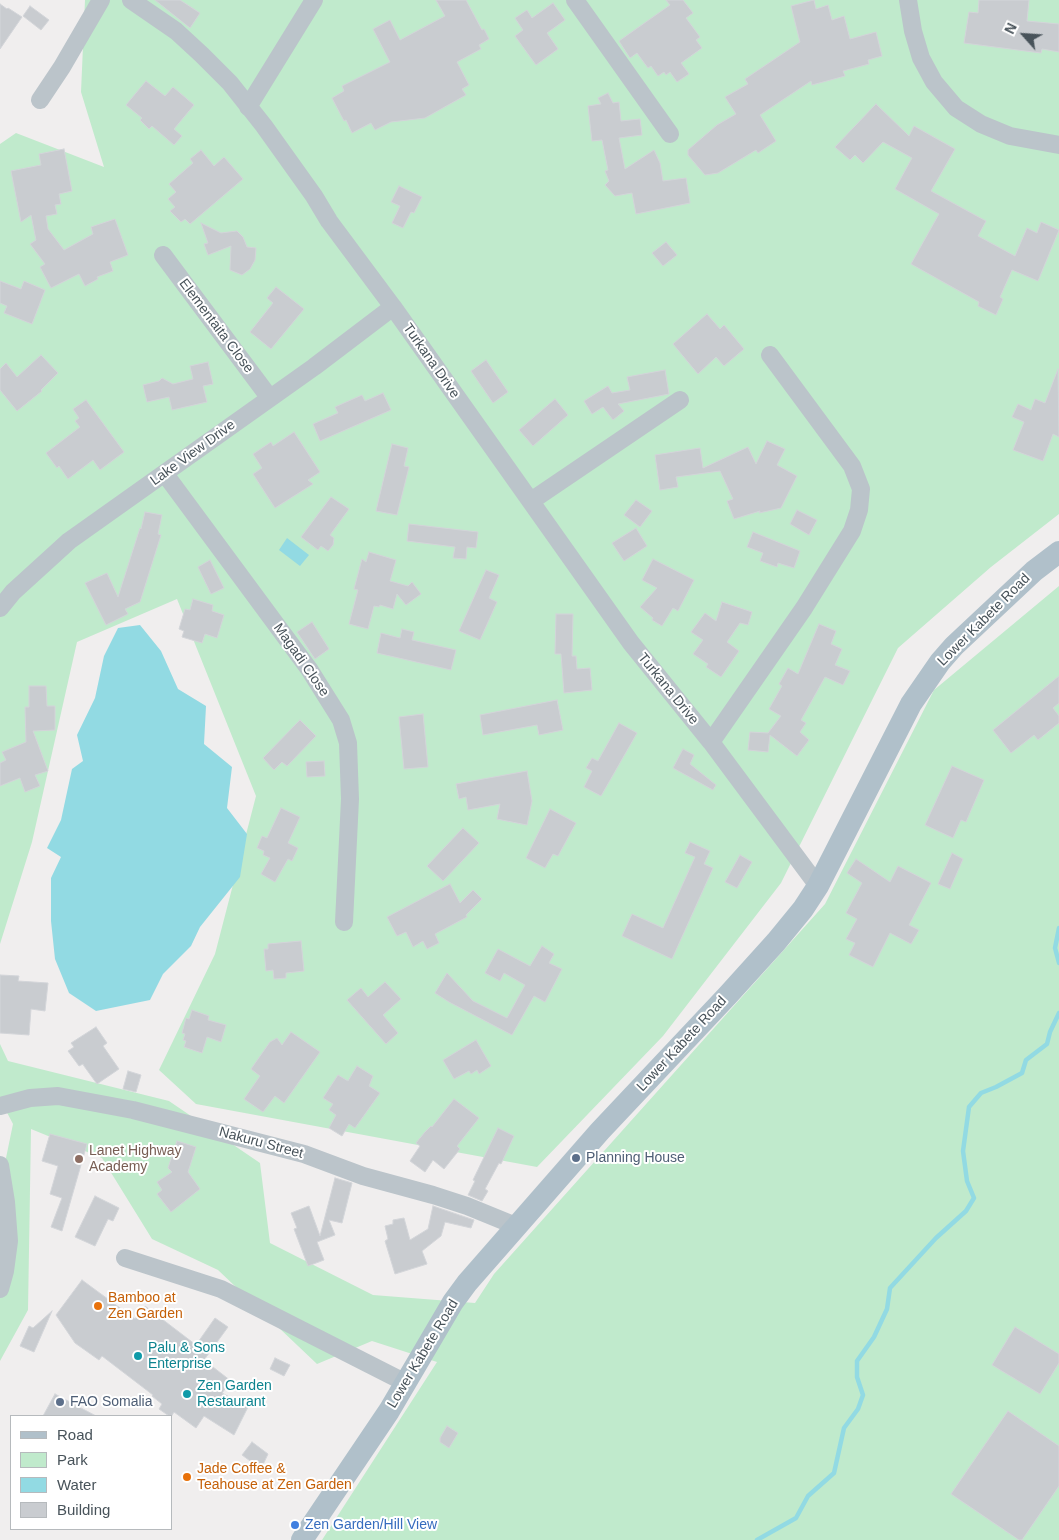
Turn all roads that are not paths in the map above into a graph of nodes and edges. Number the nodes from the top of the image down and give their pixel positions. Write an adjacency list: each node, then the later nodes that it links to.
1 (101, 0): 6 (street)
2 (131, 0): 7 (street, Turkana Drive)
3 (314, 0): 7 (street)
4 (575, 0): 8 (street)
5 (908, 0): 9 (street)
6 (40, 100)
7 (248, 107): 11 (street, Turkana Drive)
8 (670, 134)
9 (1059, 145)
10 (163, 255): 13 (street, Elementaita Close)
11 (393, 307): 13 (street, Lake View Drive); 16 (street, Turkana Drive)
12 (770, 355): 19 (street)
13 (270, 398): 15 (street, Lake View Drive)
14 (680, 400): 16 (street)
15 (165, 474): 18 (street, Lake View Drive); 21 (street, Magadi Close)
16 (531, 501): 19 (street, Turkana Drive)
17 (1059, 552): 20 (main road, Lower Kabete Road)
18 (0, 608)
19 (711, 742): 20 (street, Turkana Drive)
20 (818, 886): 24 (main road, Lower Kabete Road)
21 (344, 922)
22 (0, 1106): 24 (street, Nakuru Street)
23 (0, 1165): 26 (street)
24 (516, 1226): 27 (main road, Lower Kabete Road)
25 (125, 1258): 27 (street)
26 (0, 1289)
27 (406, 1382): 28 (main road, Lower Kabete Road)
28 (302, 1540)

